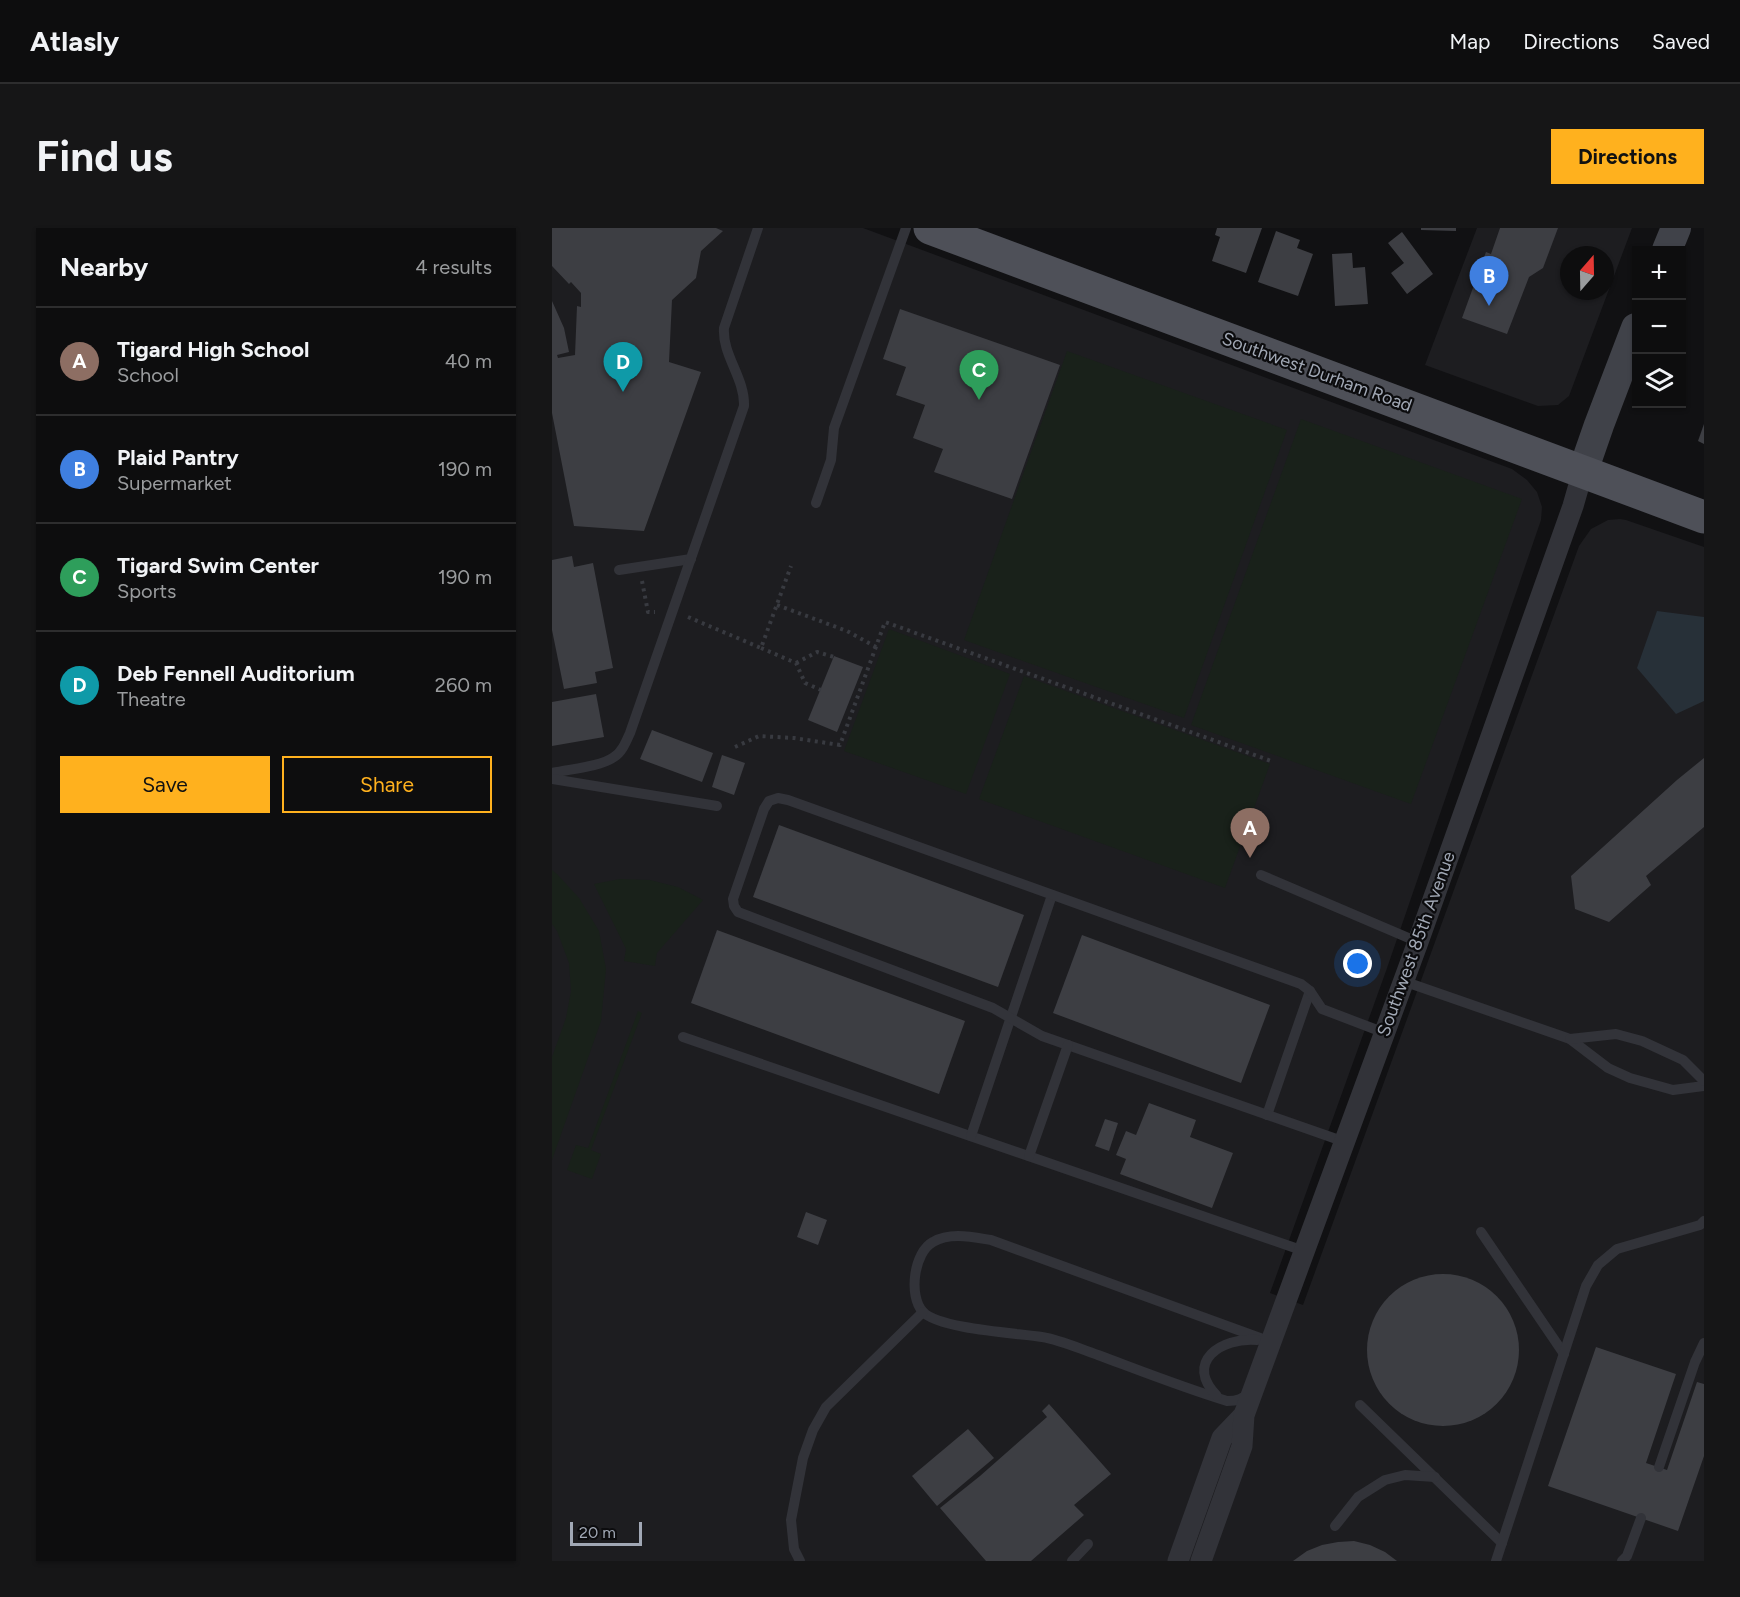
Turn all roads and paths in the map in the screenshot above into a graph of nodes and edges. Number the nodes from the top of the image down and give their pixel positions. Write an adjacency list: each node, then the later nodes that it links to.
1 (758, 228): 10 (lane)
2 (906, 228): 8 (lane)
3 (1676, 228): 5 (main road)
4 (937, 229): 7 (main road, Southwest Durham Road)
5 (1669, 246)
6 (1632, 338): 7 (main road)
7 (1583, 471): 9 (main road, Southwest Durham Road); 28 (street, Southwest 85th Avenue)
8 (816, 503)
9 (1704, 517)
10 (691, 559): 12 (lane); 15 (lane)
11 (791, 566): 14 (path)
12 (639, 567): 13 (lane); 15 (path)
13 (619, 570)
14 (777, 605): 16 (path); 17 (path)
15 (672, 614): 17 (path); 23 (lane)
16 (876, 647): 21 (path); 22 (path)
17 (761, 648): 19 (path)
18 (834, 657): 19 (path)
19 (796, 663): 20 (path)
20 (821, 690)
21 (735, 747)
22 (1274, 762)
23 (552, 773)
24 (552, 779): 25 (lane)
25 (717, 806)
26 (1261, 875): 28 (lane)
27 (1052, 895): 30 (lane); 31 (lane); 31 (lane)
28 (1418, 942): 29 (street, Southwest 85th Avenue)
29 (1404, 981): 32 (street, Southwest 85th Avenue); 34 (lane)
30 (1310, 991): 32 (lane); 38 (lane)
31 (1010, 1018): 35 (lane); 39 (lane)
32 (1384, 1033): 40 (street, Southwest 85th Avenue)
33 (683, 1037): 39 (lane)
34 (1570, 1039): 36 (lane); 37 (lane)
35 (1068, 1045): 38 (lane); 41 (lane)
36 (1704, 1082)
37 (1704, 1086)
38 (1267, 1114): 40 (lane)
39 (971, 1136): 41 (lane)
40 (1344, 1142): 44 (street, Southwest 85th Avenue)
41 (1029, 1156): 44 (lane)
42 (1703, 1225): 48 (lane)
43 (1481, 1232): 48 (lane)
44 (1304, 1251): 46 (street, Southwest 85th Avenue)
45 (923, 1312): 46 (lane); 50 (lane); 59 (lane)
46 (1271, 1342): 49 (street, Southwest 85th Avenue); 50 (lane)
47 (1704, 1342): 53 (lane)
48 (1564, 1354): 57 (lane)
49 (1254, 1389): 50 (lane); 52 (street, Southwest 85th Avenue)
50 (1220, 1399)
51 (1360, 1405): 54 (lane)
52 (1244, 1415): 61 (street, Southwest 85th Avenue); 62 (street, Southwest 85th Avenue)
53 (1659, 1467)
54 (1435, 1477): 56 (lane); 57 (lane)
55 (1641, 1518): 64 (lane)
56 (1335, 1526)
57 (1502, 1543): 63 (lane)
58 (1088, 1544): 60 (lane)
59 (800, 1561)
60 (1072, 1561)
61 (1178, 1561)
62 (1201, 1561)
63 (1496, 1561)
64 (1622, 1561)

